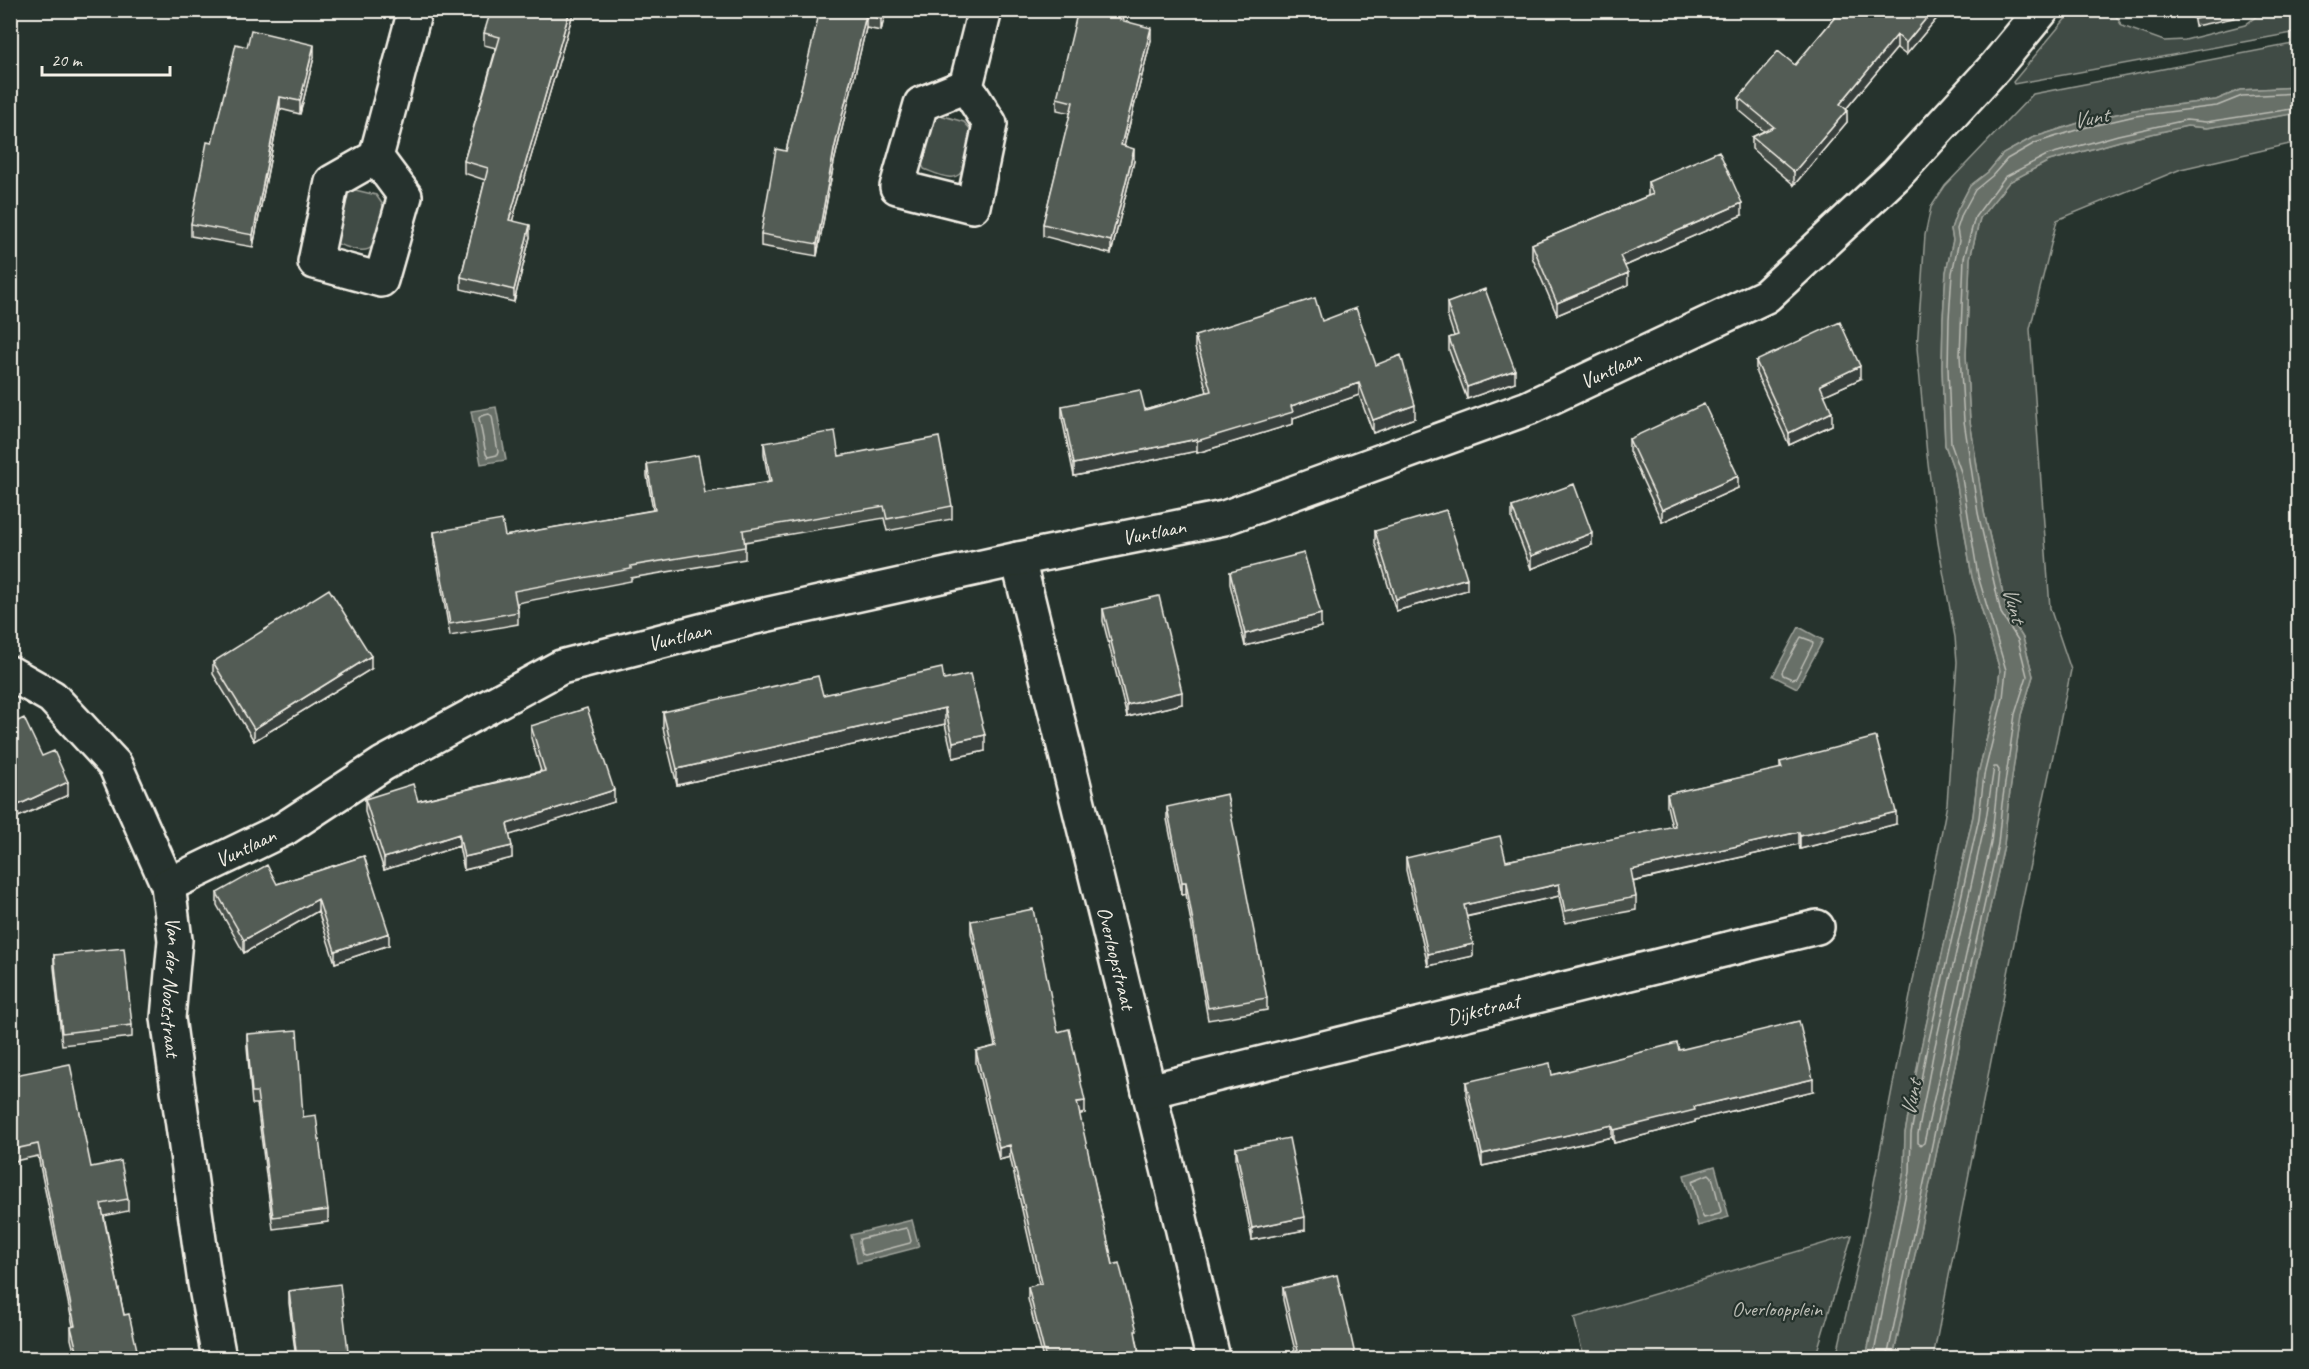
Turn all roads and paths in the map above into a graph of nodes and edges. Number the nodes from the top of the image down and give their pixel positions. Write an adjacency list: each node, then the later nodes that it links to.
1 (415, 10): 5 (street)
2 (985, 10): 4 (street)
3 (2042, 10): 6 (street, Vuntlaan)
4 (966, 86)
5 (376, 157)
6 (1018, 559): 8 (street, Vuntlaan); 10 (street, Overloopstraat)
7 (10, 673): 8 (street, Van der Nootstraat)
8 (168, 885): 11 (street, Van der Nootstraat)
9 (1817, 927): 10 (street, Dijkstraat)
10 (1149, 1091): 12 (street, Overloopstraat)
11 (219, 1359)
12 (1213, 1359)

